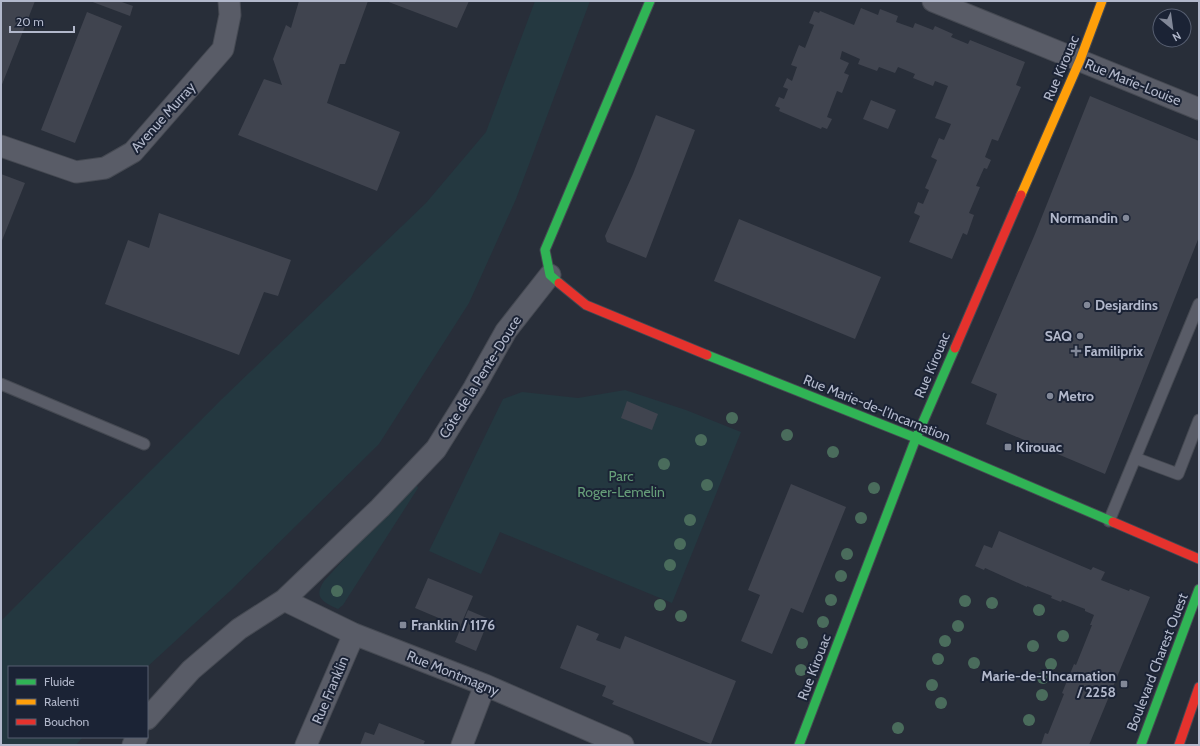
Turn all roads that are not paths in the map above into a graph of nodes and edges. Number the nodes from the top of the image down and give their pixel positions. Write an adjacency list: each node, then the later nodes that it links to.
1 (228, 1): 7 (street, Avenue Murray)
2 (650, 1): 8 (main road)
3 (933, 1): 5 (street, Rue Marie-Louise)
4 (1102, 1): 5 (main road, Rue Kirouac)
5 (1080, 60): 6 (street, Rue Marie-Louise); 12 (main road, Rue Kirouac)
6 (1199, 108)
7 (1, 146)
8 (550, 275): 12 (main road, Rue Marie-de-l'Incarnation); 18 (street, Côte de la Pente-Douce)
9 (1199, 304): 14 (lane)
10 (1, 384): 13 (lane)
11 (1199, 420): 14 (lane)
12 (916, 438): 15 (main road, Rue Marie-de-l'Incarnation); 26 (main road, Rue Kirouac)
13 (144, 444)
14 (1135, 458): 15 (lane)
15 (1109, 521): 16 (main road, Rue Marie-de-l'Incarnation)
16 (1199, 559)
17 (1199, 589): 27 (main road, Boulevard Charest Ouest)
18 (284, 600): 19 (street, Rue Montmagny); 22 (street, Côte de la Pente-Douce)
19 (354, 634): 20 (street, Rue Montmagny); 23 (street, Rue Franklin)
20 (485, 685): 24 (street); 25 (street, Rue Montmagny)
21 (1199, 688): 28 (main road)
22 (148, 718)
23 (306, 745)
24 (462, 745)
25 (623, 745)
26 (799, 745)
27 (1140, 745)
28 (1179, 745)

